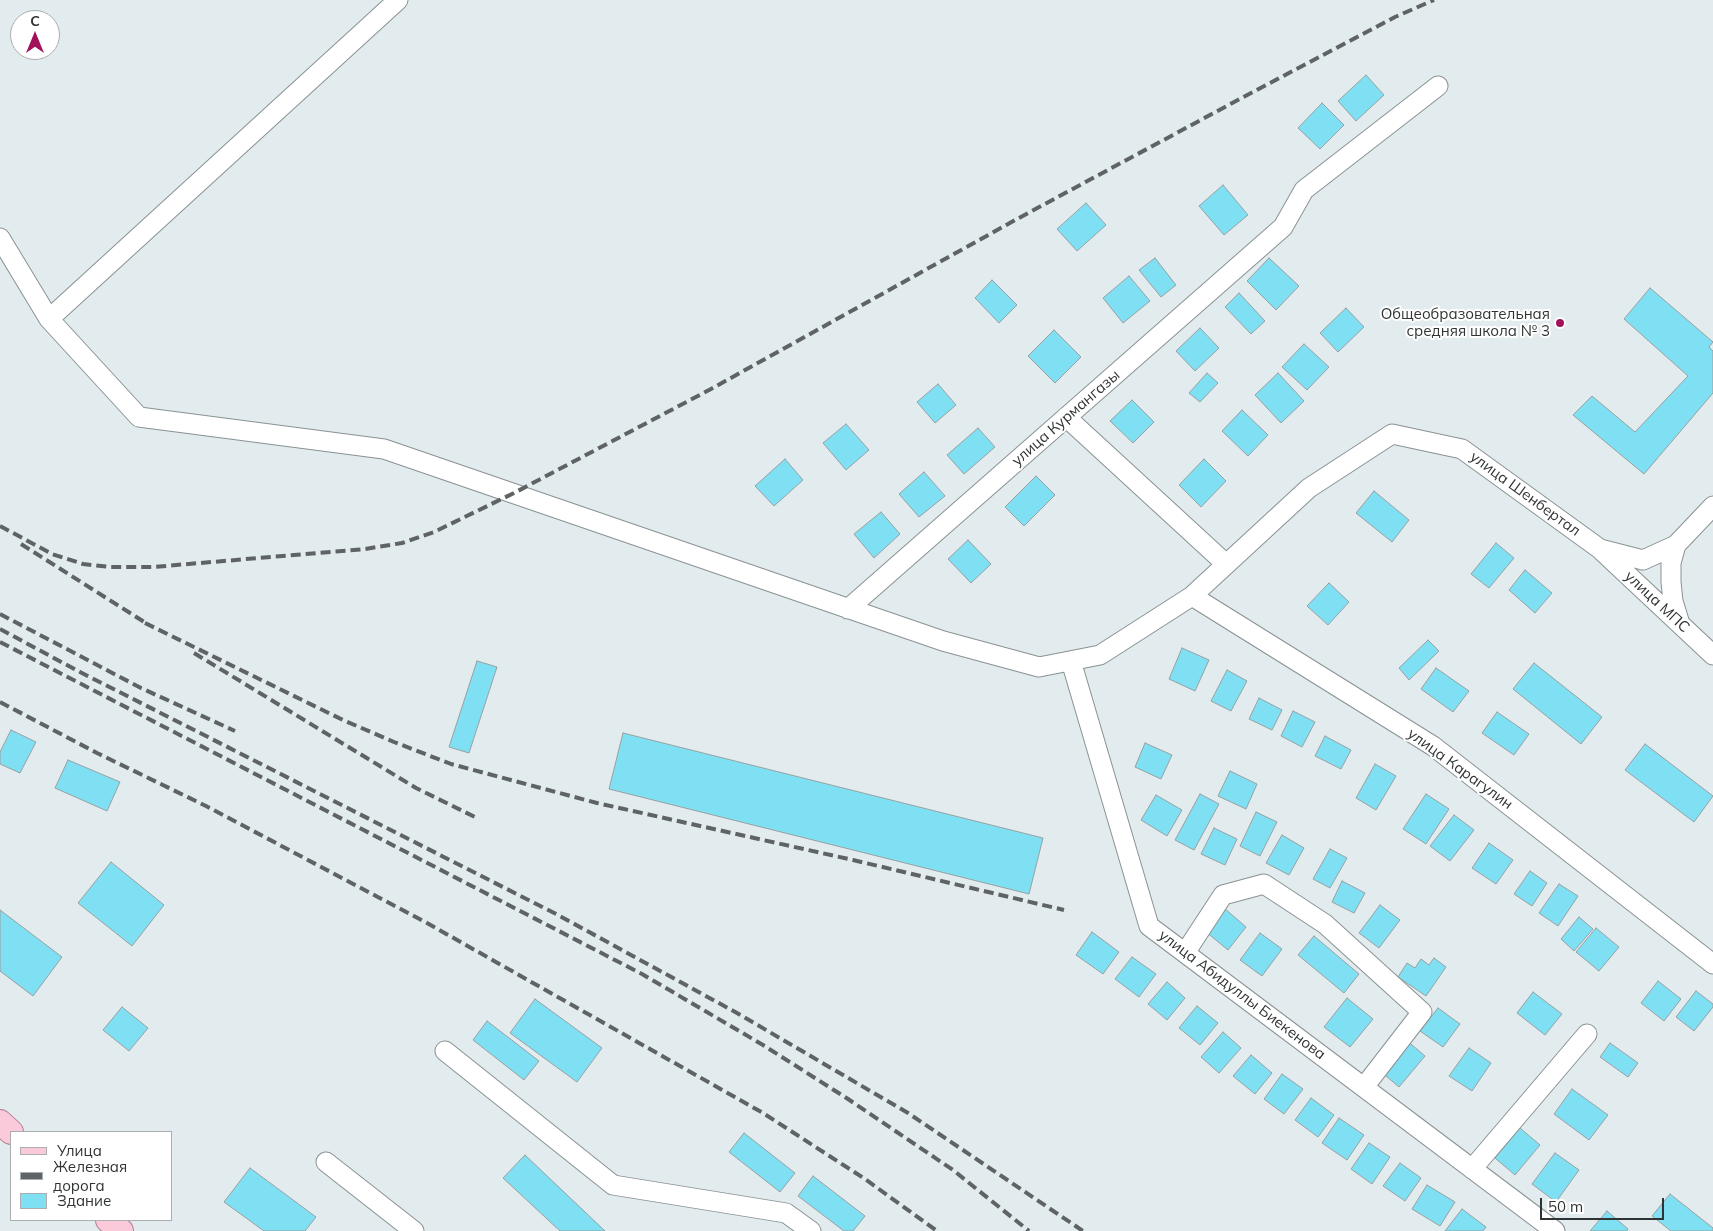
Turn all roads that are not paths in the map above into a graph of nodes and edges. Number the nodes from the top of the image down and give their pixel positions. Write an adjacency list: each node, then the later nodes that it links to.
1 (398, 0): 4 (street)
2 (1438, 86): 5 (street, улица Курмангазы)
3 (0, 238): 4 (street, улица Шенбертал)
4 (49, 320): 11 (street, улица Шенбертал)
5 (1066, 417): 9 (street); 11 (street, улица Курмангазы)
6 (1713, 506): 7 (street, улица Шенбертал)
7 (1676, 545): 8 (street, улица Шенбертал); 12 (street)
8 (1600, 549): 9 (street, улица Шенбертал); 12 (street, улица МПС)
9 (1226, 564): 10 (street, улица Шенбертал)
10 (1192, 596): 14 (street, улица Шенбертал); 16 (street, улица Карагулин)
11 (848, 608): 14 (street, улица Шенбертал)
12 (1680, 624): 13 (street, улица МПС)
13 (1713, 655)
14 (1071, 661): 15 (street, улица Абидуллы Биекенова)
15 (1185, 953): 19 (street, улица Абидуллы Биекенова); 19 (street)
16 (1713, 964)
17 (1587, 1034): 23 (street)
18 (446, 1051): 27 (street)
19 (1364, 1087): 23 (street, улица Абидуллы Биекенова)
20 (0, 1122): 21 (main road)
21 (10, 1131)
22 (326, 1162): 26 (street)
23 (1472, 1169): 28 (street, улица Абидуллы Биекенова)
24 (109, 1221): 25 (main road)
25 (121, 1231)
26 (414, 1231)
27 (811, 1231)
28 (1555, 1231)

